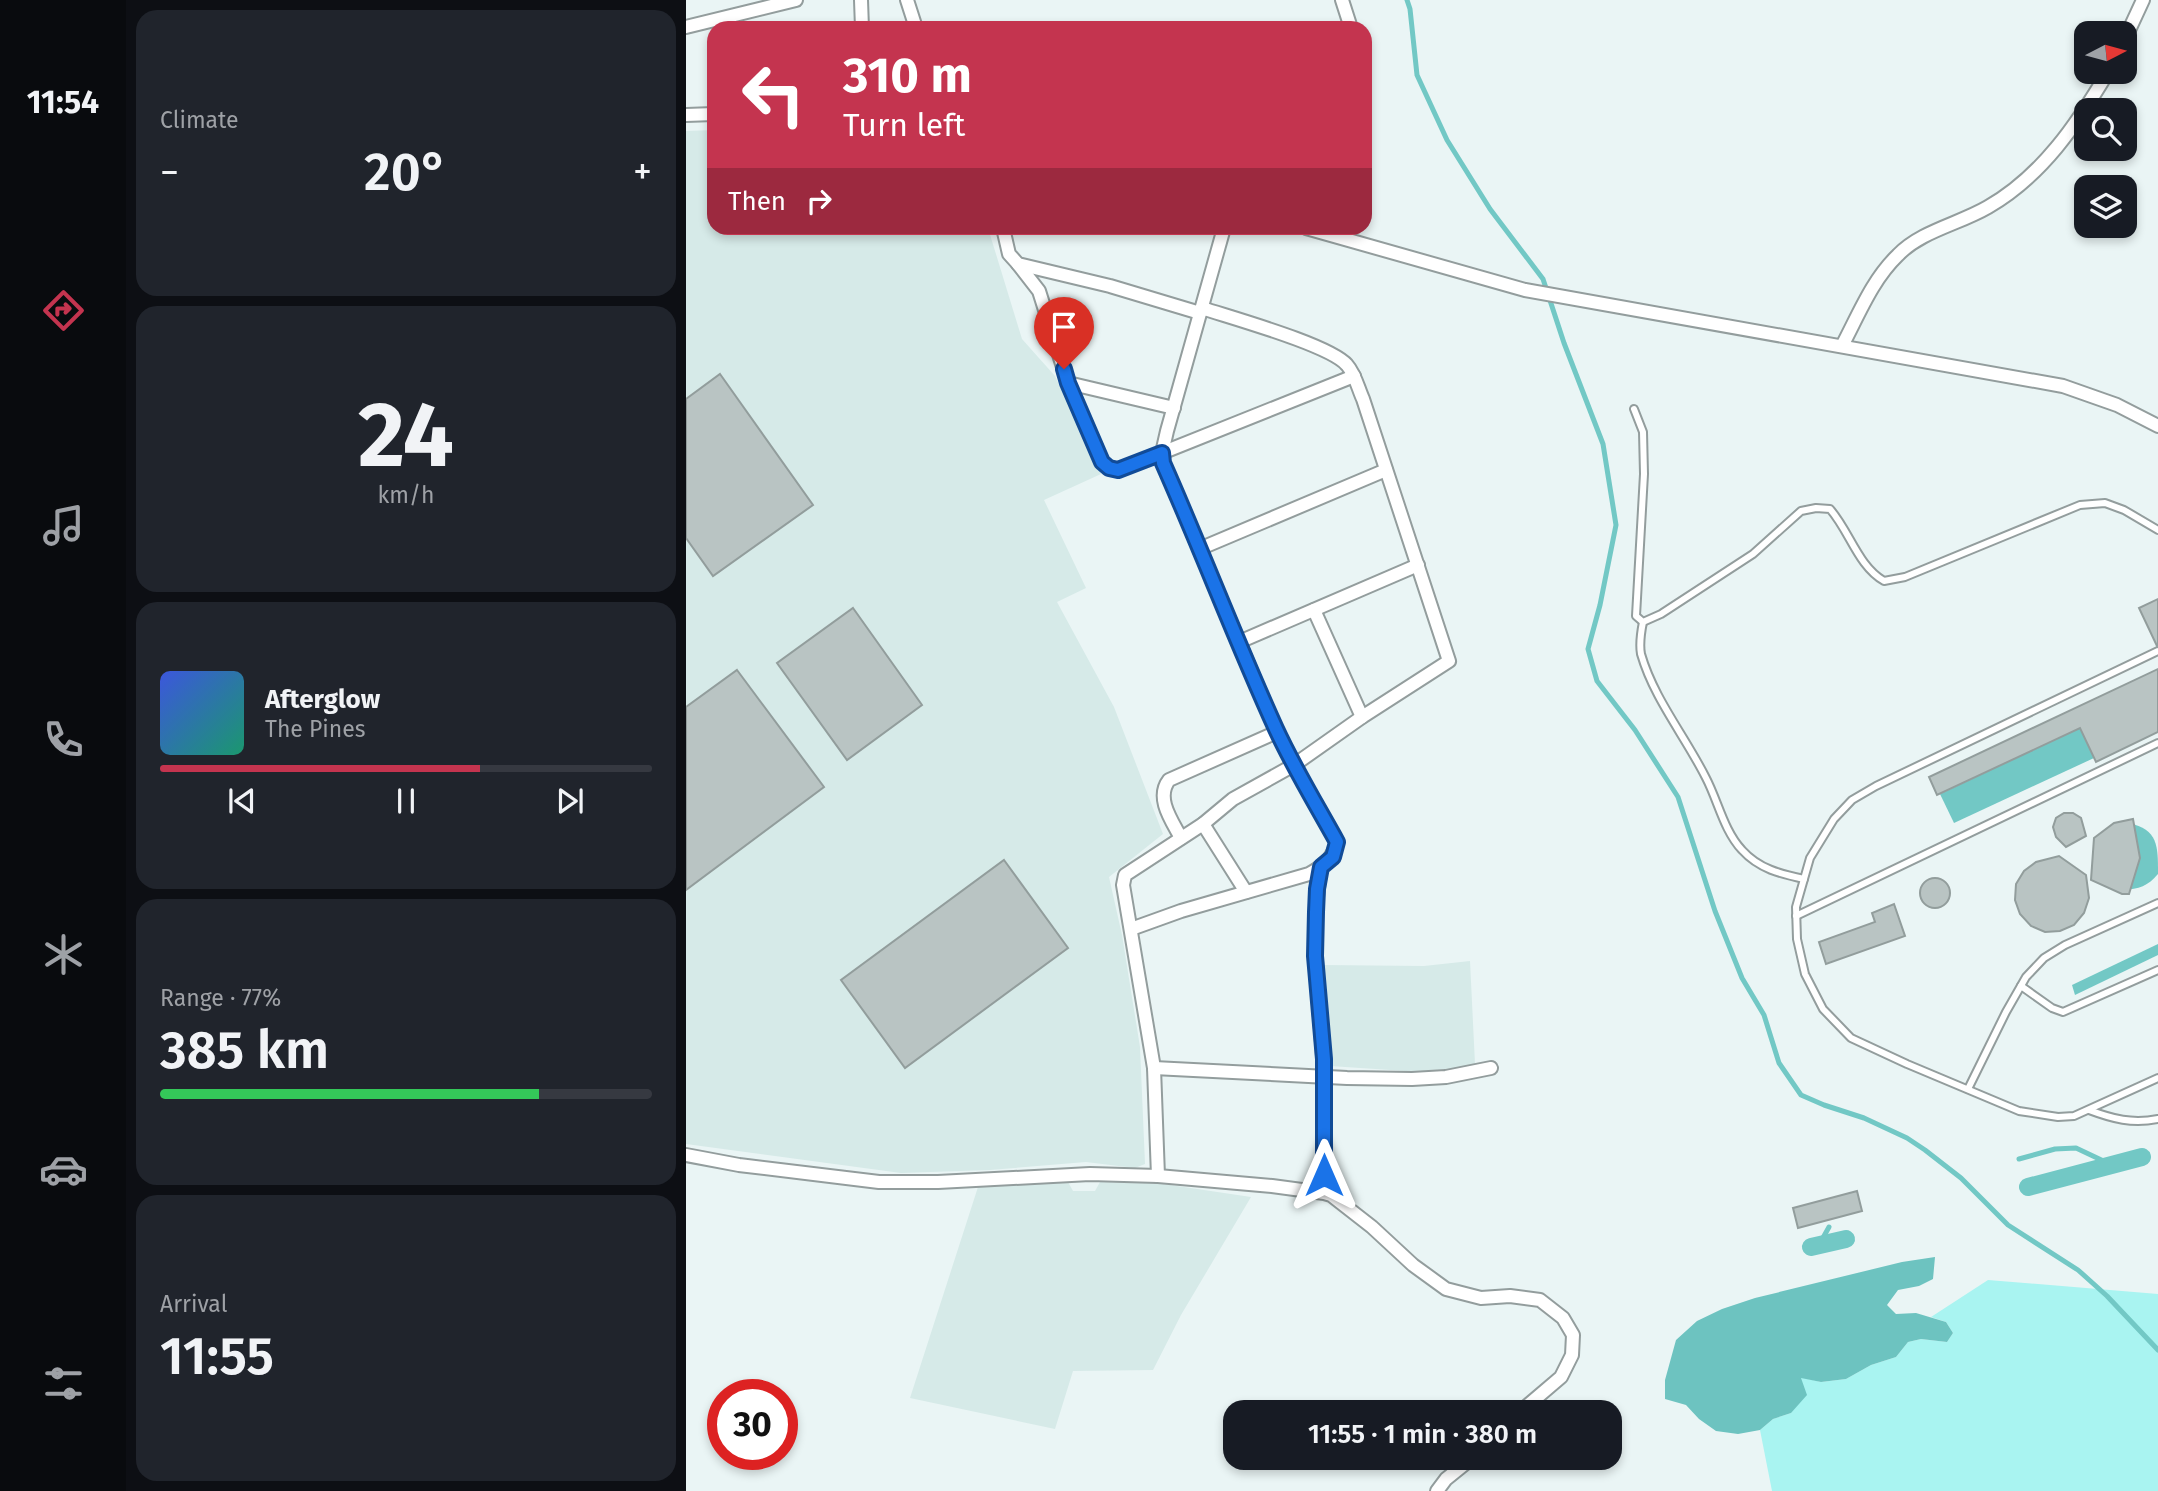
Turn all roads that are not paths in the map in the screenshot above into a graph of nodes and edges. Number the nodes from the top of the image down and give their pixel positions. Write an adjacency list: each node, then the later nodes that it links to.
1 (796, 0): 6 (street)
2 (861, 0): 7 (street)
3 (907, 0): 8 (street)
4 (1342, 0): 9 (street)
5 (2143, 0): 10 (street)
6 (710, 21)
7 (862, 21)
8 (914, 21)
9 (1349, 21)
10 (2133, 21)
11 (707, 22): 12 (street)
12 (686, 27)
13 (2101, 84): 21 (street)
14 (707, 114): 15 (street)
15 (686, 115)
16 (1005, 235): 19 (street)
17 (1222, 235): 20 (street)
18 (1344, 235): 21 (street)
19 (1018, 264): 20 (street); 23 (street)
20 (1201, 310): 22 (street); 24 (street)
21 (1842, 346): 26 (street)
22 (1354, 376): 27 (street); 28 (street)
23 (1068, 383): 24 (street); 27 (street)
24 (1174, 408): 27 (street)
25 (1634, 409): 33 (lane)
26 (2158, 426)
27 (1162, 453): 30 (street)
28 (1386, 470): 30 (street); 31 (street)
29 (2158, 530): 33 (lane)
30 (1199, 549): 34 (street)
31 (1418, 565): 32 (street); 36 (street)
32 (1314, 610): 34 (street); 36 (street)
33 (1643, 622): 43 (lane)
34 (1239, 642): 37 (street)
35 (2158, 651): 43 (lane)
36 (1362, 717): 39 (street)
37 (1277, 732): 39 (street); 41 (street)
38 (2158, 743): 46 (lane)
39 (1294, 765): 40 (street); 42 (street)
40 (1203, 824): 41 (street); 44 (street)
41 (1181, 838): 47 (street)
42 (1321, 867): 44 (street); 52 (street)
43 (1804, 879): 46 (lane)
44 (1246, 892): 47 (street)
45 (2158, 903): 49 (lane)
46 (1796, 916): 54 (lane)
47 (1131, 929): 50 (street)
48 (2158, 970): 49 (lane)
49 (2021, 986): 54 (lane)
50 (1154, 1068): 52 (street); 59 (street)
51 (1491, 1068): 52 (street)
52 (1324, 1077): 58 (street)
53 (2158, 1078): 55 (lane)
54 (1968, 1090): 55 (lane)
55 (2088, 1110): 56 (lane)
56 (2158, 1119)
57 (686, 1155): 59 (street)
58 (1324, 1175)
59 (1158, 1176): 60 (street)
60 (1534, 1400)
61 (1457, 1470): 62 (street)
62 (1437, 1491)

